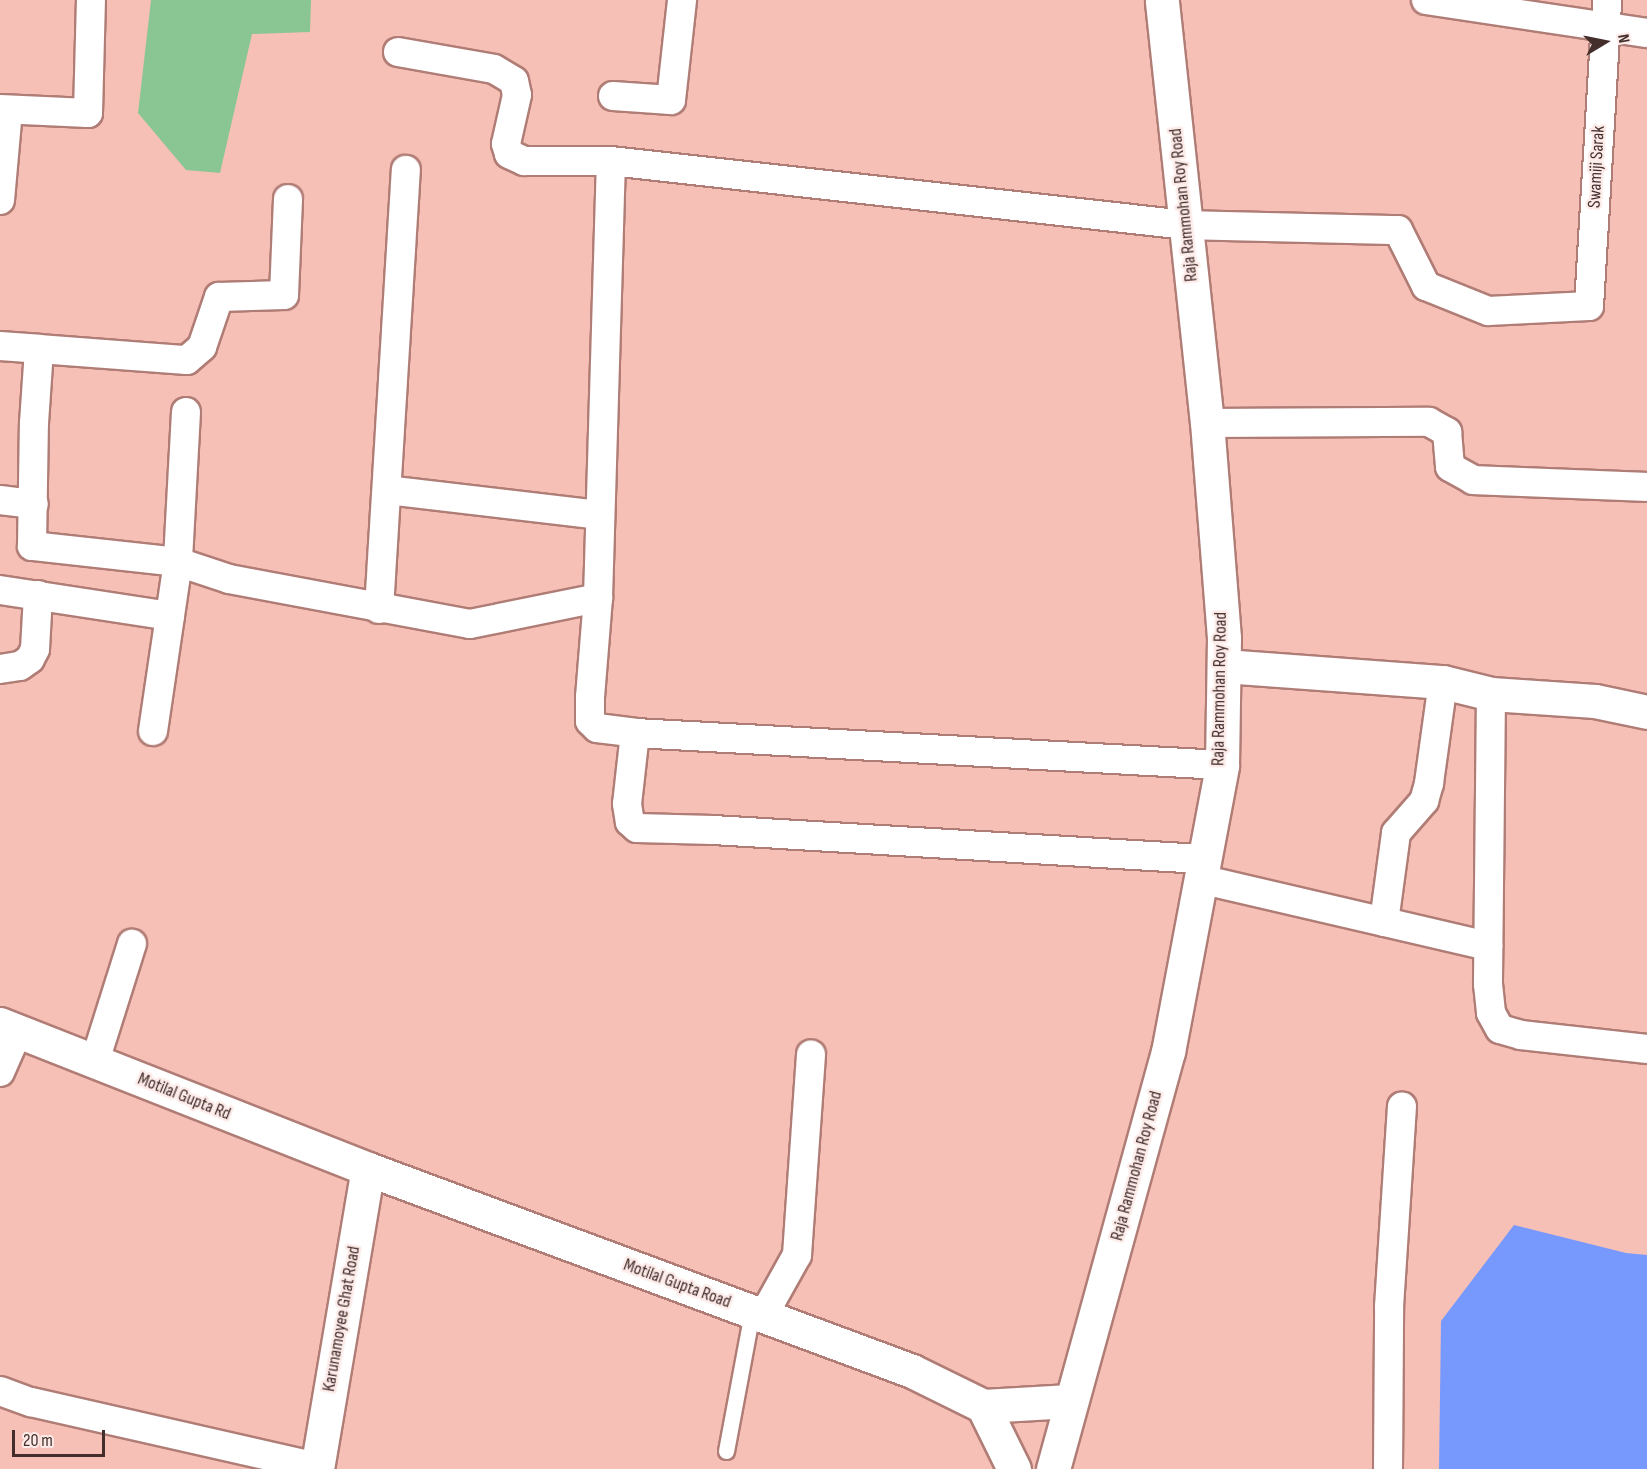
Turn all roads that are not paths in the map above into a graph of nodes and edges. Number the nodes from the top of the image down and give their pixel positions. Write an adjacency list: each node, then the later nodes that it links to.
1 (91, 0): 9 (street)
2 (682, 0): 8 (street)
3 (1162, 0): 14 (street, Raja Rammohan Roy Road)
4 (1426, 0): 5 (street)
5 (1607, 14): 6 (street); 14 (street, Swamiji Sarak)
6 (1647, 33)
7 (398, 52): 10 (street)
8 (613, 96)
9 (4, 110): 13 (street)
10 (611, 161): 14 (street); 23 (street)
11 (406, 170): 20 (street)
12 (288, 199): 16 (street)
13 (0, 200)
14 (1186, 225): 18 (street, Raja Rammohan Roy Road)
15 (0, 346): 16 (street)
16 (39, 349): 22 (street)
17 (186, 412): 24 (street)
18 (1207, 423): 19 (street); 30 (street, Raja Rammohan Roy Road)
19 (1647, 487)
20 (387, 490): 23 (street); 28 (street)
21 (0, 500): 22 (street)
22 (34, 504): 24 (street)
23 (600, 515): 27 (street)
24 (178, 562): 28 (street); 29 (street)
25 (0, 590): 26 (street)
26 (38, 595): 29 (street); 31 (street)
27 (598, 598): 28 (street); 36 (street)
28 (380, 609)
29 (171, 616): 35 (street)
30 (1224, 666): 32 (street); 37 (street, Raja Rammohan Roy Road)
31 (0, 669)
32 (1443, 682): 33 (street); 39 (street)
33 (1491, 693): 34 (street); 41 (street)
34 (1647, 712)
35 (153, 731)
36 (635, 733): 37 (street); 38 (street)
37 (1222, 765): 38 (street, Raja Rammohan Roy Road)
38 (1202, 869): 39 (street); 51 (street, Raja Rammohan Roy Road)
39 (1384, 922): 41 (street)
40 (132, 944): 45 (street)
41 (1488, 946): 43 (street)
42 (9, 1028): 45 (street, Motilal Gupta Rd); 46 (street)
43 (1647, 1049)
44 (811, 1054): 49 (street)
45 (95, 1062): 48 (street, Motilal Gupta Rd)
46 (0, 1072)
47 (1402, 1106): 57 (street)
48 (368, 1169): 49 (street, Motilal Gupta Road); 54 (street, Karunamoyee Ghat Road)
49 (758, 1314): 52 (street, Motilal Gupta Road); 53 (lane)
50 (0, 1391): 54 (street)
51 (1071, 1401): 52 (street, Motilal Gupta Road); 56 (street, Raja Rammohan Roy Road)
52 (983, 1406): 55 (street)
53 (726, 1451)
54 (317, 1468)
55 (1014, 1469)
56 (1053, 1469)
57 (1388, 1469)

